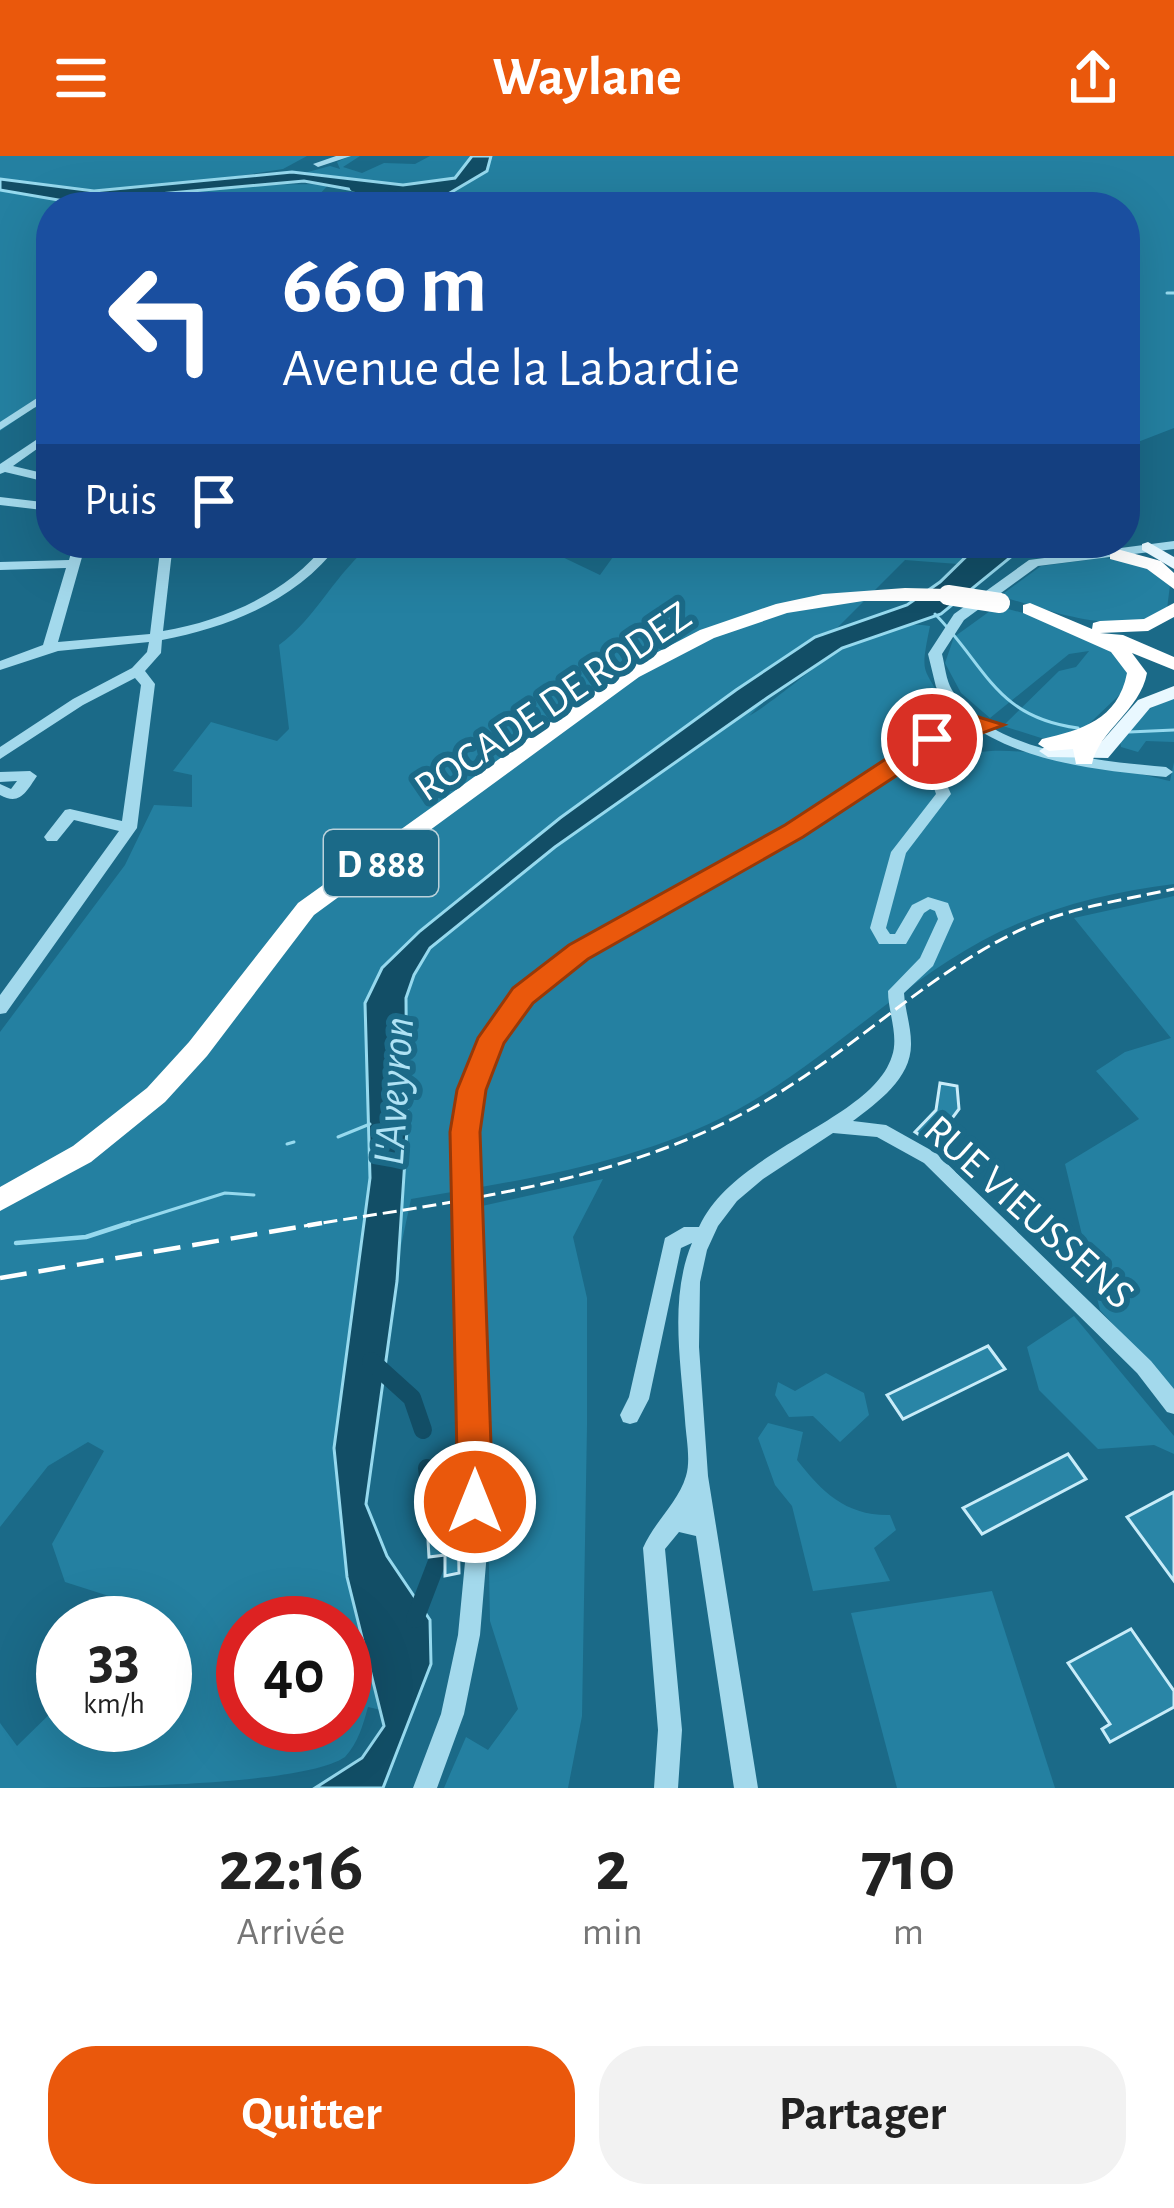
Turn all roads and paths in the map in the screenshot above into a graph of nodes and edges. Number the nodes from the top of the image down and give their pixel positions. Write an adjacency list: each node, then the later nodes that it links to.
1 (346, 156): 2 (street)
2 (318, 164)
3 (36, 400): 4 (street)
4 (33, 401): 5 (street); 6 (street)
5 (0, 413)
6 (0, 427)
7 (36, 445): 8 (street)
8 (2, 469): 9 (street)
9 (36, 476)
10 (0, 501): 11 (street)
11 (36, 505)
12 (1174, 548): 13 (street)
13 (1155, 557): 20 (highway)
14 (76, 558): 18 (street)
15 (166, 558): 25 (street)
16 (317, 558): 25 (street)
17 (1059, 558): 30 (street)
18 (74, 564): 19 (street); 26 (street)
19 (0, 566)
20 (1174, 583)
21 (827, 598): 22 (highway, ROCADE DE RODEZ, bridge); 47 (highway, ROCADE DE RODEZ / D 888); 48 (highway, ROCADE DE RODEZ / D 888)
22 (1030, 609): 24 (highway); 36 (highway)
23 (1174, 609): 24 (highway)
24 (1080, 625): 27 (highway)
25 (159, 637): 26 (street); 29 (street)
26 (50, 645): 28 (street)
27 (1174, 664)
28 (0, 667)
29 (137, 671): 37 (street); 41 (street)
30 (944, 683): 32 (street); 33 (street)
31 (1174, 692): 36 (main road)
32 (963, 718): 33 (street); 35 (street)
33 (985, 727): 34 (street); 35 (street)
34 (1048, 748): 36 (highway)
35 (919, 750): 44 (street); 55 (street)
36 (1089, 750): 38 (street)
37 (0, 754)
38 (1170, 773)
39 (0, 777): 40 (street)
40 (0, 789)
41 (129, 828): 42 (street); 43 (street)
42 (52, 837)
43 (0, 1007)
44 (856, 1110): 45 (street); 46 (street, RUE VIEUSSENS)
45 (831, 1126): 46 (street, RUE VIEUSSENS); 49 (street)
46 (880, 1130): 50 (street, RUE VIEUSSENS)
47 (0, 1200)
48 (0, 1212)
49 (705, 1234): 51 (street); 52 (street)
50 (1174, 1406)
51 (630, 1415)
52 (697, 1476): 53 (street); 54 (street)
53 (673, 1521): 54 (street); 56 (street)
54 (704, 1528): 57 (street)
55 (425, 1788)
56 (666, 1788)
57 (746, 1788)

